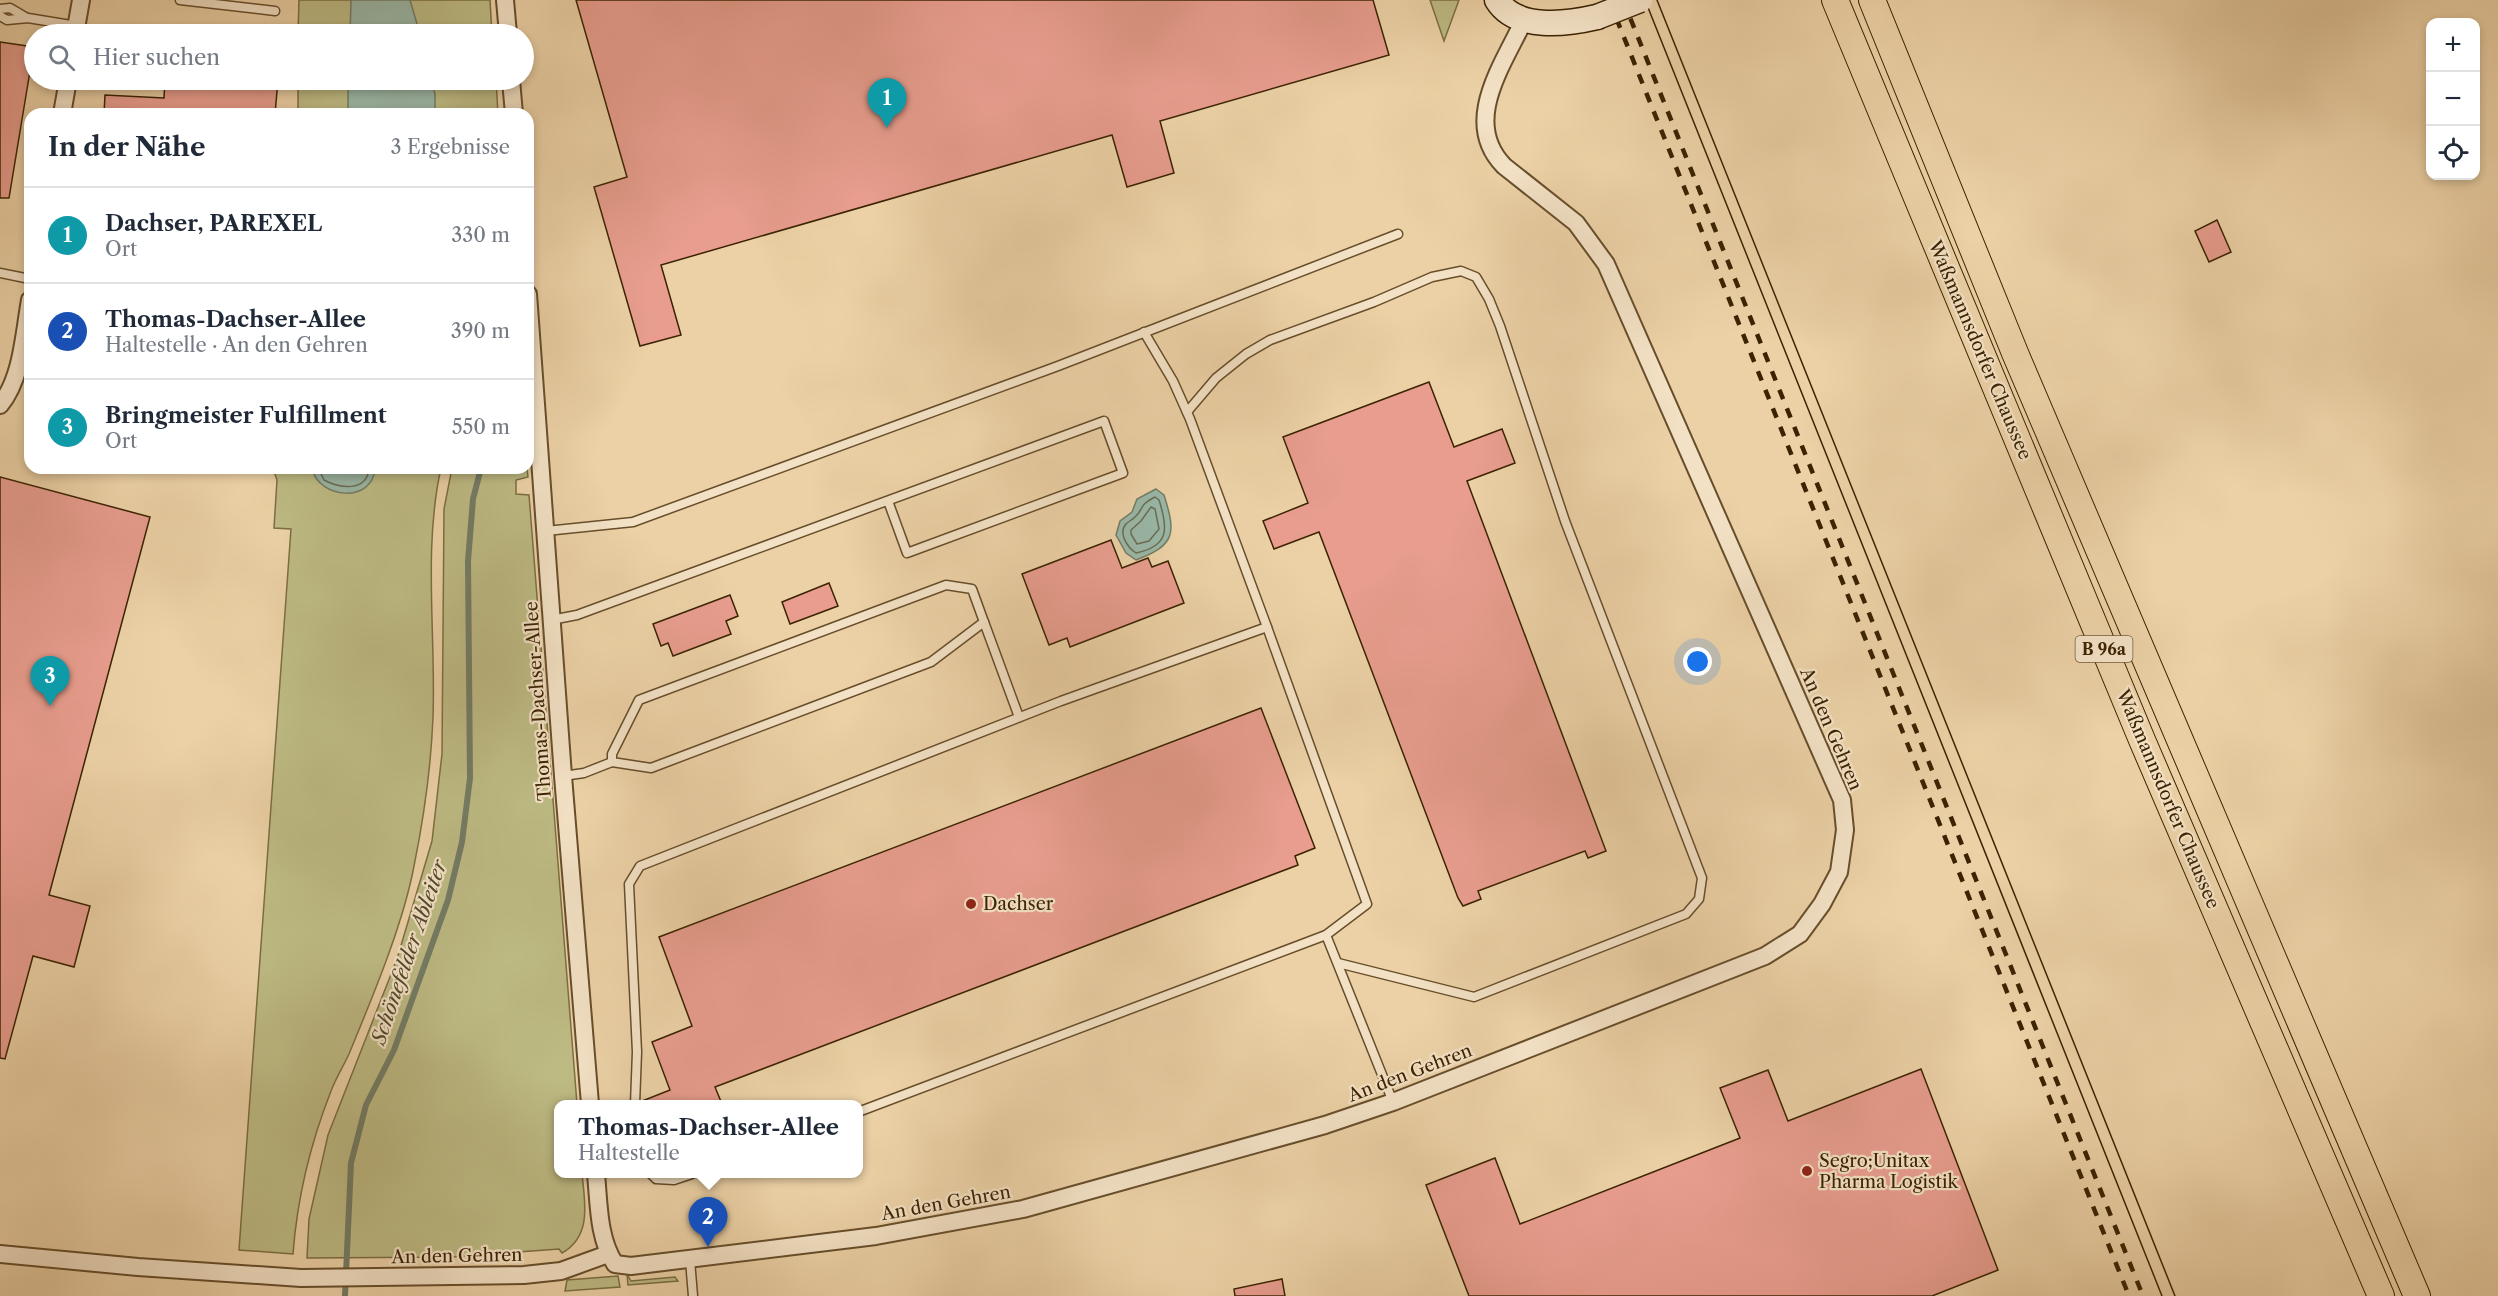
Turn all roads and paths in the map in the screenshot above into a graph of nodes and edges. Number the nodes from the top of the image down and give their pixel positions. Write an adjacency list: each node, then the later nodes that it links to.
1 (81, 0): 14 (street)
2 (180, 0): 9 (lane)
3 (505, 0): 15 (street)
4 (1497, 0): 12 (street)
5 (1640, 0): 12 (street, bridge)
6 (1835, 0): 49 (main road, Waßmannsdorfer Chaussee / B 96a)
7 (1872, 0): 50 (main road, Waßmannsdorfer Chaussee / B 96a)
8 (0, 9): 11 (lane)
9 (275, 11)
10 (0, 16): 11 (lane)
11 (28, 18): 13 (lane)
12 (1524, 20): 40 (street, An den Gehren)
13 (52, 24)
14 (77, 24)
15 (507, 24)
16 (66, 90): 18 (street)
17 (512, 90): 19 (street)
18 (63, 108)
19 (513, 108)
20 (1398, 234): 24 (lane)
21 (0, 273): 22 (lane)
22 (24, 278)
23 (24, 330): 26 (street)
24 (1144, 332): 27 (lane); 29 (lane)
25 (534, 404): 29 (street, Thomas-Dachser-Allee)
26 (0, 405)
27 (1187, 412): 32 (lane); 37 (lane)
28 (888, 501): 28 (lane); 30 (lane)
29 (546, 531): 30 (street, Thomas-Dachser-Allee)
30 (551, 620): 35 (street, Thomas-Dachser-Allee)
31 (984, 622): 33 (lane); 34 (lane); 34 (lane)
32 (1267, 627): 33 (lane); 36 (lane)
33 (1019, 717): 39 (lane)
34 (612, 762): 35 (lane)
35 (563, 776): 38 (street, Thomas-Dachser-Allee)
36 (1326, 935): 37 (lane); 41 (lane)
37 (1338, 963): 40 (lane)
38 (590, 1100)
39 (635, 1100)
40 (1393, 1102): 47 (street, An den Gehren)
41 (863, 1110)
42 (596, 1178): 46 (street)
43 (655, 1178): 44 (lane)
44 (679, 1178)
45 (0, 1254): 46 (street, An den Gehren)
46 (608, 1254): 47 (street, An den Gehren)
47 (690, 1260): 48 (lane)
48 (693, 1296)
49 (2381, 1296)
50 (2417, 1296)

